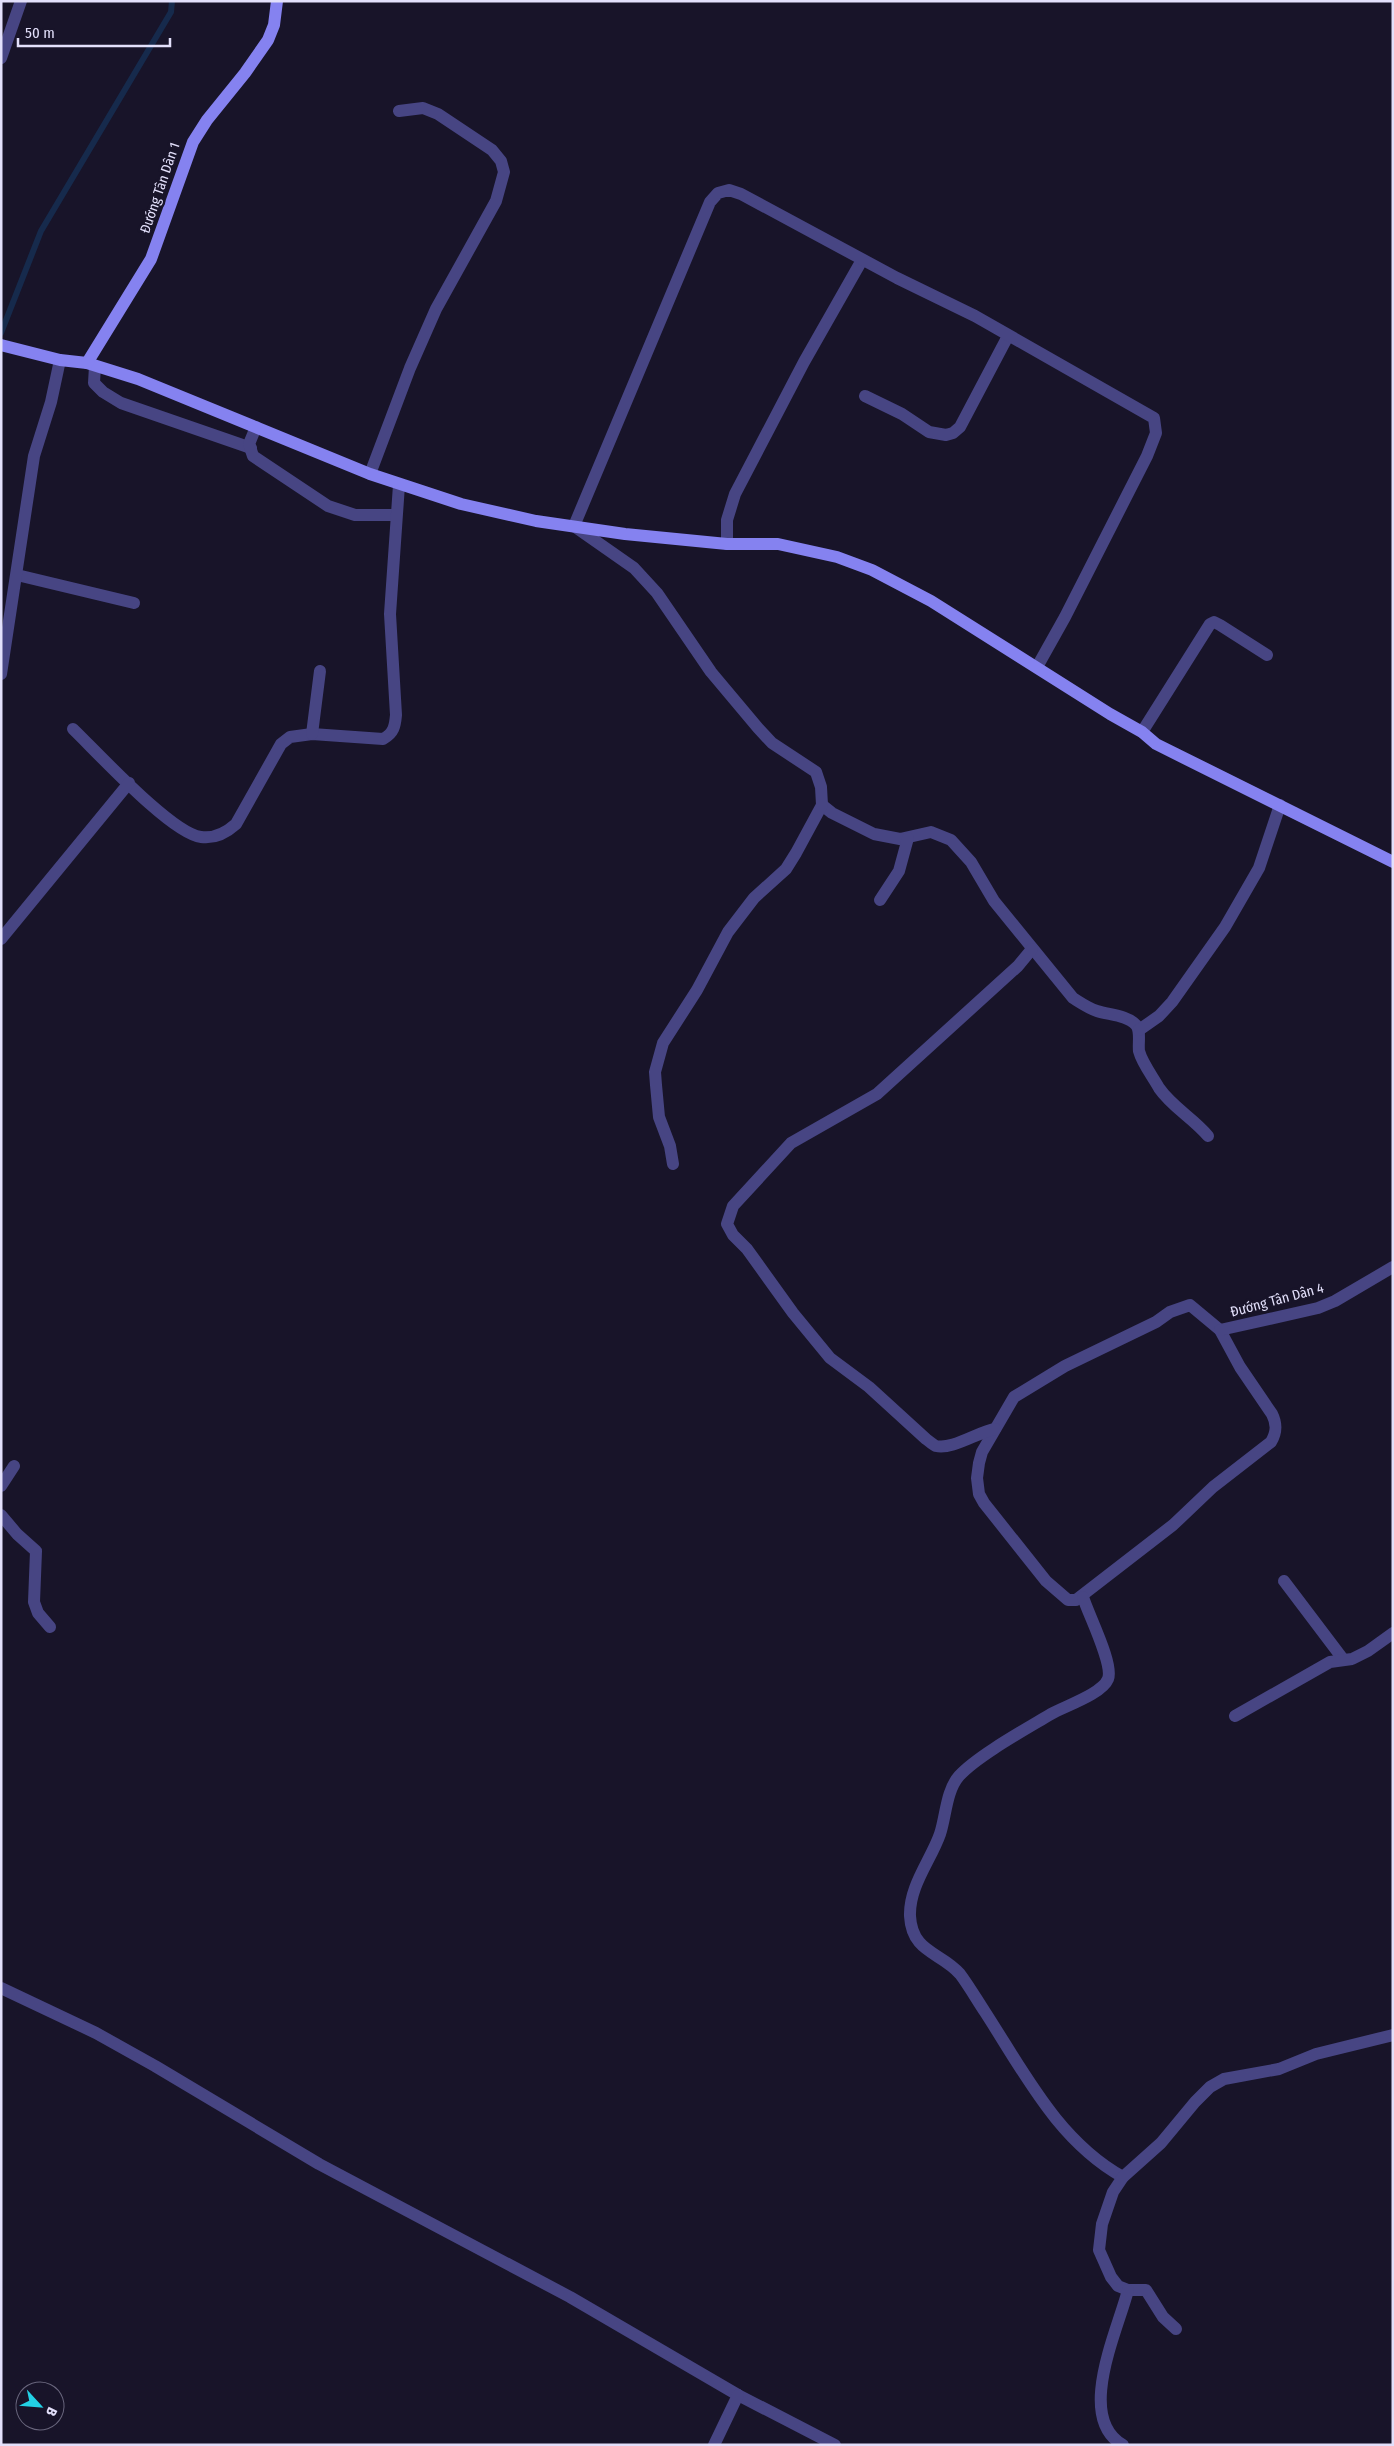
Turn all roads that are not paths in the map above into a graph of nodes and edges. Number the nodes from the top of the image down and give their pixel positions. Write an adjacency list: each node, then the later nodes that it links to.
1 (21, 1): 3 (street)
2 (277, 1): 9 (street, Đướng Tân Dân 1)
3 (1, 58)
4 (399, 111): 13 (street)
5 (862, 260): 6 (street); 16 (street); 17 (street)
6 (1008, 336): 10 (street); 21 (street)
7 (1, 345): 8 (street)
8 (60, 360): 9 (street); 18 (street)
9 (91, 365): 11 (street); 12 (street)
10 (865, 396)
11 (256, 427): 12 (street); 13 (street)
12 (251, 448): 15 (street)
13 (370, 474): 14 (street)
14 (399, 485): 15 (street); 16 (street)
15 (396, 515): 26 (street)
16 (574, 526): 17 (street); 29 (street)
17 (727, 544): 21 (street)
18 (17, 575): 19 (street); 23 (street)
19 (134, 603)
20 (1266, 655): 25 (street)
21 (1037, 667): 25 (street)
22 (320, 671): 26 (street)
23 (1, 674)
24 (73, 729): 27 (street)
25 (1142, 732): 28 (street)
26 (312, 734): 27 (street)
27 (129, 783): 33 (street)
28 (1280, 805): 31 (street); 35 (street)
29 (822, 806): 30 (street); 37 (street)
30 (908, 838): 32 (street); 34 (street)
31 (1393, 862)
32 (880, 900)
33 (1, 939)
34 (1032, 949): 35 (street); 40 (street)
35 (1139, 1030): 36 (street)
36 (1208, 1136)
37 (673, 1164)
38 (1393, 1267): 39 (street, Đướng Tân Dân 4)
39 (1220, 1330): 40 (street); 45 (street)
40 (995, 1429): 45 (street)
41 (14, 1466): 42 (street)
42 (1, 1486)
43 (1, 1515): 46 (street)
44 (1284, 1581): 48 (street)
45 (1083, 1597): 52 (street)
46 (50, 1627)
47 (1393, 1632): 48 (street)
48 (1343, 1659): 49 (street)
49 (1235, 1716)
50 (1, 1988): 55 (street)
51 (1393, 2035): 52 (street)
52 (1122, 2177): 53 (street)
53 (1128, 2290): 54 (street); 58 (street)
54 (1176, 2329)
55 (738, 2395): 56 (street); 57 (street)
56 (714, 2445)
57 (835, 2445)
58 (1122, 2445)

